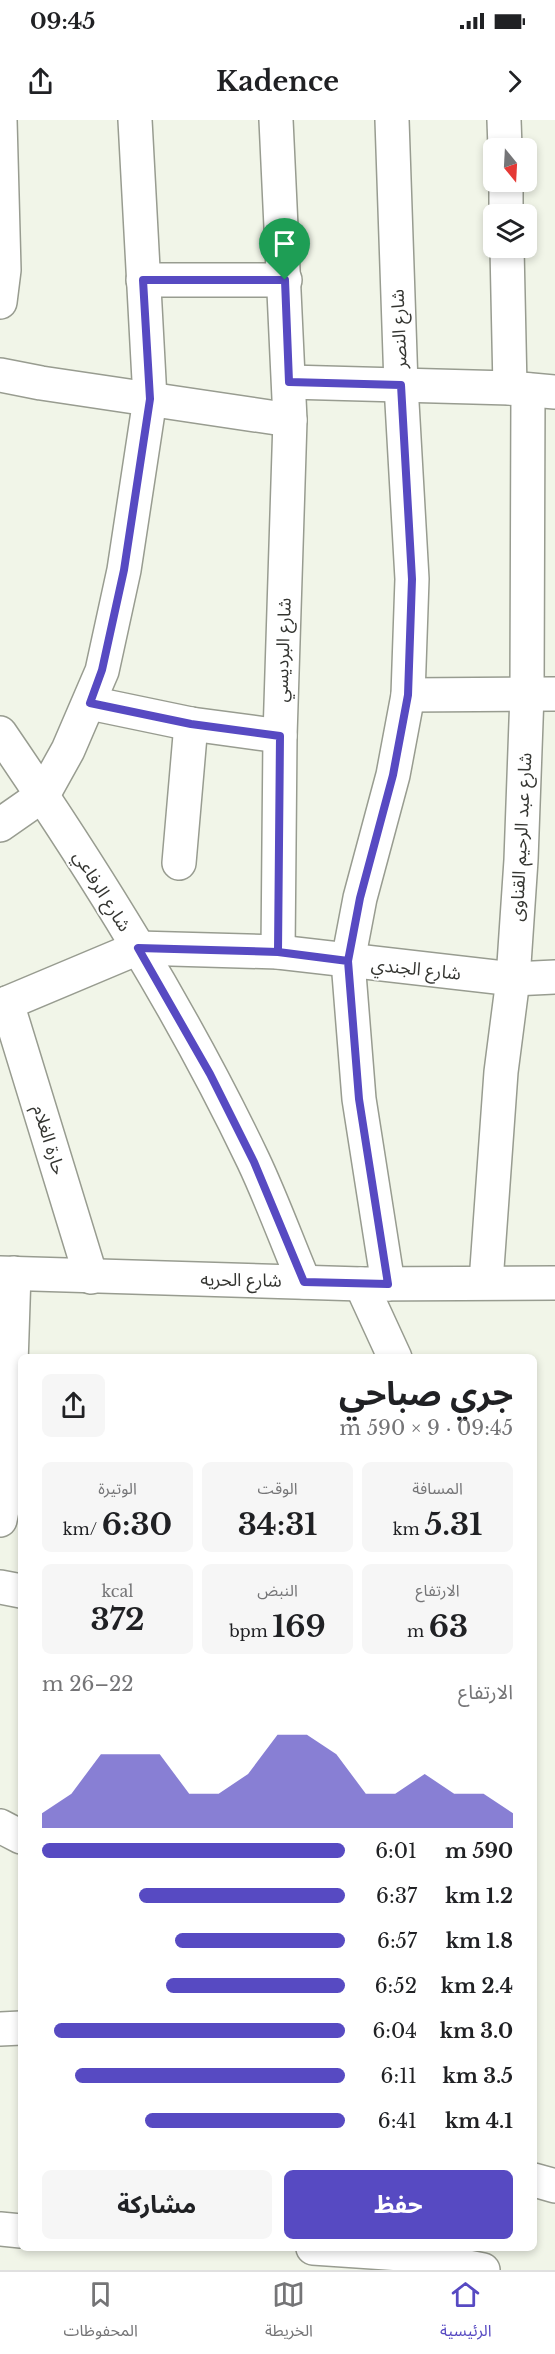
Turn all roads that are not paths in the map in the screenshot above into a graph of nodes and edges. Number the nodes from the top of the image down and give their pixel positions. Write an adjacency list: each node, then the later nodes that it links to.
1 (0, 120): 10 (street)
2 (135, 120): 8 (street)
3 (276, 120): 9 (street, شارع البرديسي)
4 (392, 120): 13 (street, شارع النصر)
5 (504, 120): 6 (street)
6 (505, 138)
7 (509, 258): 14 (street, شارع عبد الرحيم القناوى)
8 (143, 280): 9 (street); 15 (street)
9 (285, 280): 12 (street, شارع البرديسي)
10 (0, 302)
11 (0, 375): 15 (street)
12 (289, 382): 13 (street); 16 (street, شارع البرديسي)
13 (401, 385): 14 (street); 19 (street, شارع النصر)
14 (531, 390): 17 (street, شارع عبد الرحيم القناوى)
15 (150, 399): 16 (street); 20 (street)
16 (290, 420): 23 (street, شارع البرديسي)
17 (541, 597): 18 (street, شارع عبد الرحيم القناوى)
18 (541, 694): 19 (street); 31 (street, شارع عبد الرحيم القناوى)
19 (408, 695): 29 (street, شارع النصر)
20 (90, 703): 21 (street); 24 (street)
21 (191, 724): 23 (street); 26 (street)
22 (0, 732): 24 (street, شارع الرفاعي)
23 (280, 736): 28 (street, شارع البرديسي)
24 (43, 795): 25 (street); 27 (street, شارع الرفاعي)
25 (0, 825)
26 (179, 863)
27 (138, 948): 28 (street, شارع الجندي); 32 (street, شارع الجندي); 35 (street, شارع الرفاعي)
28 (278, 952): 29 (street, شارع الجندي)
29 (348, 961): 31 (street, شارع الجندي); 38 (street, شارع النصر)
30 (555, 977): 31 (street, شارع الجندي)
31 (513, 979): 36 (street, شارع عبد الرحيم القناوى)
32 (3, 1004): 34 (street, حارة الغلام)
33 (7, 1273): 34 (street, شارع الحريه); 40 (street)
34 (91, 1276): 35 (street, شارع الحريه)
35 (304, 1282): 38 (street, شارع الحريه)
36 (486, 1282): 37 (street, شارع الحريه); 38 (street, شارع الحريه)
37 (555, 1283)
38 (374, 1284): 39 (street, شارع النصر)
39 (394, 1354)
40 (14, 1485): 41 (street)
41 (0, 1520)
42 (0, 1587): 43 (street)
43 (18, 1590)
44 (0, 1826): 45 (street)
45 (18, 1835)
46 (18, 2028): 47 (street)
47 (0, 2029)
48 (537, 2181): 49 (street)
49 (555, 2186)
50 (0, 2229): 51 (street)
51 (18, 2231)
52 (357, 2251): 53 (street)
53 (483, 2270)

